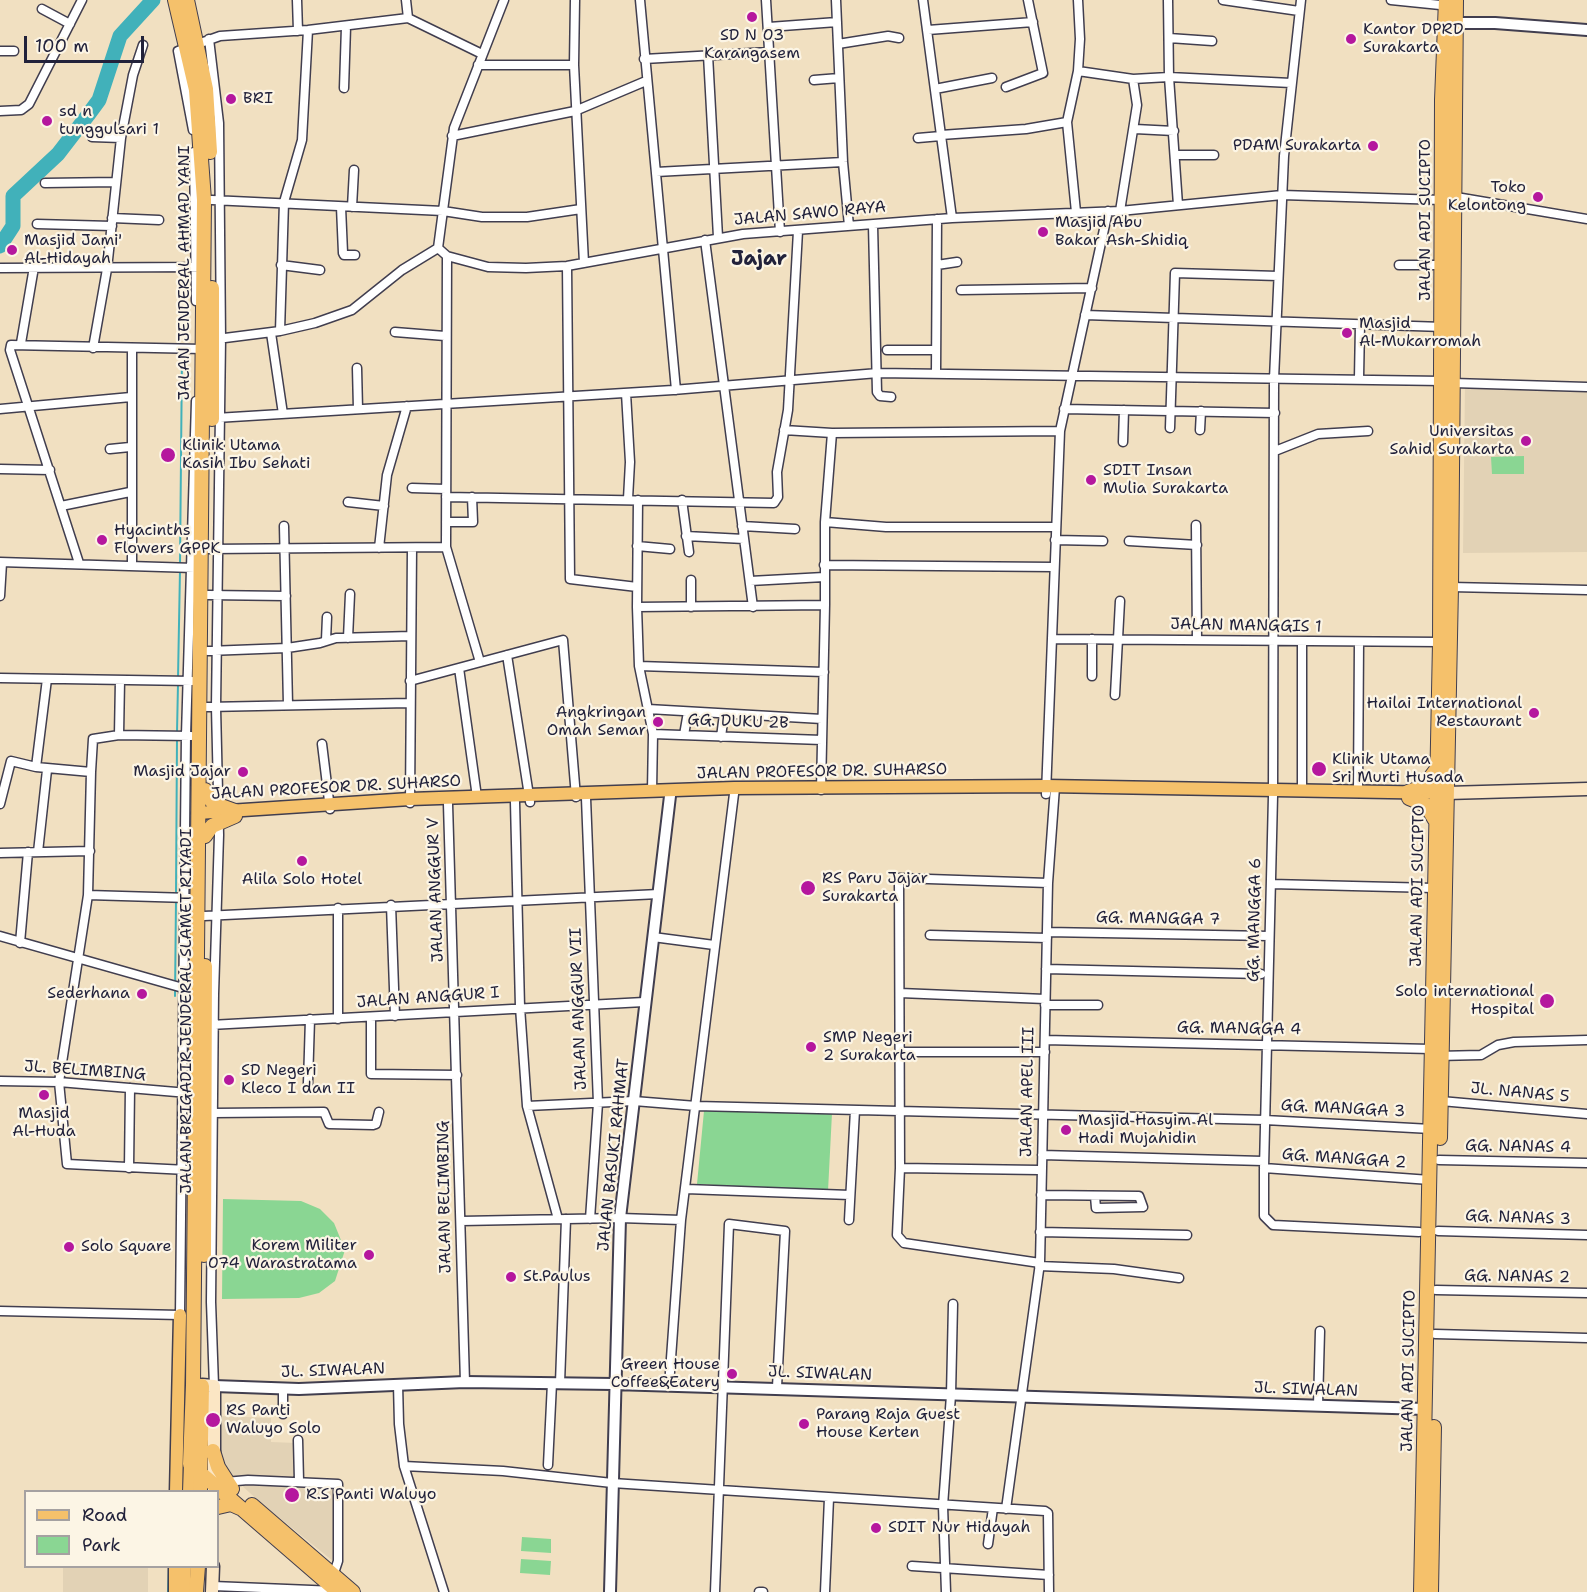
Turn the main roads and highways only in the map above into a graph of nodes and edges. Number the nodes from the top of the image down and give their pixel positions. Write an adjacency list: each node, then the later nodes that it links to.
1 (175, 0): 4 (highway, JALAN JENDERAL AHMAD YANI)
2 (187, 0): 4 (highway, JALAN JENDERAL AHMAD YANI)
3 (1451, 3): 6 (highway, JALAN ADI SUCIPTO)
4 (198, 42): 5 (highway, JALAN JENDERAL AHMAD YANI)
5 (204, 179): 7 (highway, JALAN JENDERAL AHMAD YANI); 7 (highway, JALAN JENDERAL AHMAD YANI)
6 (1449, 199): 10 (highway, JALAN ADI SUCIPTO); 10 (highway, JALAN ADI SUCIPTO)
7 (208, 229): 8 (highway, JALAN JENDERAL AHMAD YANI)
8 (208, 312): 9 (highway, JALAN JENDERAL AHMAD YANI); 9 (highway, JALAN JENDERAL AHMAD YANI)
9 (208, 344): 11 (highway, JALAN JENDERAL AHMAD YANI); 11 (highway, JALAN JENDERAL AHMAD YANI)
10 (1448, 382): 13 (highway, JALAN ADI SUCIPTO); 19 (highway, JALAN ADI SUCIPTO)
11 (208, 413): 12 (highway, JALAN JENDERAL AHMAD YANI); 12 (highway, JALAN JENDERAL AHMAD YANI)
12 (209, 549): 23 (highway, JALAN BRIGADIR JENDERAL SLAMET RIYADI); 23 (highway, JALAN BRIGADIR JENDERAL SLAMET RIYADI)
13 (1437, 769): 18 (highway); 19 (highway, JALAN ADI SUCIPTO)
14 (1587, 789): 19 (main road)
15 (821, 790): 16 (main road, JALAN PROFESOR DR. SUHARSO); 16 (main road, JALAN PROFESOR DR. SUHARSO); 17 (main road, JALAN PROFESOR DR. SUHARSO)
16 (670, 793): 20 (main road, JALAN PROFESOR DR. SUHARSO)
17 (1273, 794): 18 (main road, JALAN PROFESOR DR. SUHARSO); 18 (main road, JALAN PROFESOR DR. SUHARSO)
18 (1408, 795): 19 (main road, JALAN PROFESOR DR. SUHARSO); 24 (highway)
19 (1445, 795): 24 (highway, JALAN ADI SUCIPTO); 27 (highway, JALAN ADI SUCIPTO)
20 (529, 798): 21 (main road, JALAN PROFESOR DR. SUHARSO); 21 (main road, JALAN PROFESOR DR. SUHARSO)
21 (410, 802): 22 (main road, JALAN PROFESOR DR. SUHARSO)
22 (235, 813): 23 (highway)
23 (210, 815): 25 (highway, JALAN BRIGADIR JENDERAL SLAMET RIYADI); 25 (highway, JALAN BRIGADIR JENDERAL SLAMET RIYADI)
24 (1436, 822): 27 (highway, JALAN ADI SUCIPTO)
25 (191, 990): 26 (highway, JALAN BRIGADIR JENDERAL SLAMET RIYADI); 26 (highway, JALAN BRIGADIR JENDERAL SLAMET RIYADI)
26 (204, 1032): 28 (highway, JALAN BRIGADIR JENDERAL SLAMET RIYADI); 29 (highway, JALAN BRIGADIR JENDERAL SLAMET RIYADI)
27 (1434, 1054): 47 (highway, JALAN ADI SUCIPTO); 48 (highway, JALAN ADI SUCIPTO)
28 (178, 1315): 31 (highway, JALAN BRIGADIR JENDERAL SLAMET RIYADI); 32 (main road)
29 (208, 1386): 30 (main road); 31 (highway, JALAN BRIGADIR JENDERAL SLAMET RIYADI)
30 (213, 1451): 31 (highway)
31 (210, 1475): 33 (main road); 34 (highway); 36 (highway); 37 (highway)
32 (176, 1490)
33 (190, 1490)
34 (201, 1490)
35 (219, 1507): 36 (highway)
36 (247, 1513): 37 (highway)
37 (293, 1548): 42 (highway); 46 (highway)
38 (175, 1568): 43 (main road)
39 (193, 1568): 41 (main road); 44 (main road); 45 (highway)
40 (213, 1568): 41 (main road)
41 (209, 1590)
42 (337, 1591)
43 (175, 1592)
44 (184, 1592)
45 (196, 1592)
46 (353, 1592)
47 (1421, 1592)
48 (1431, 1592)

